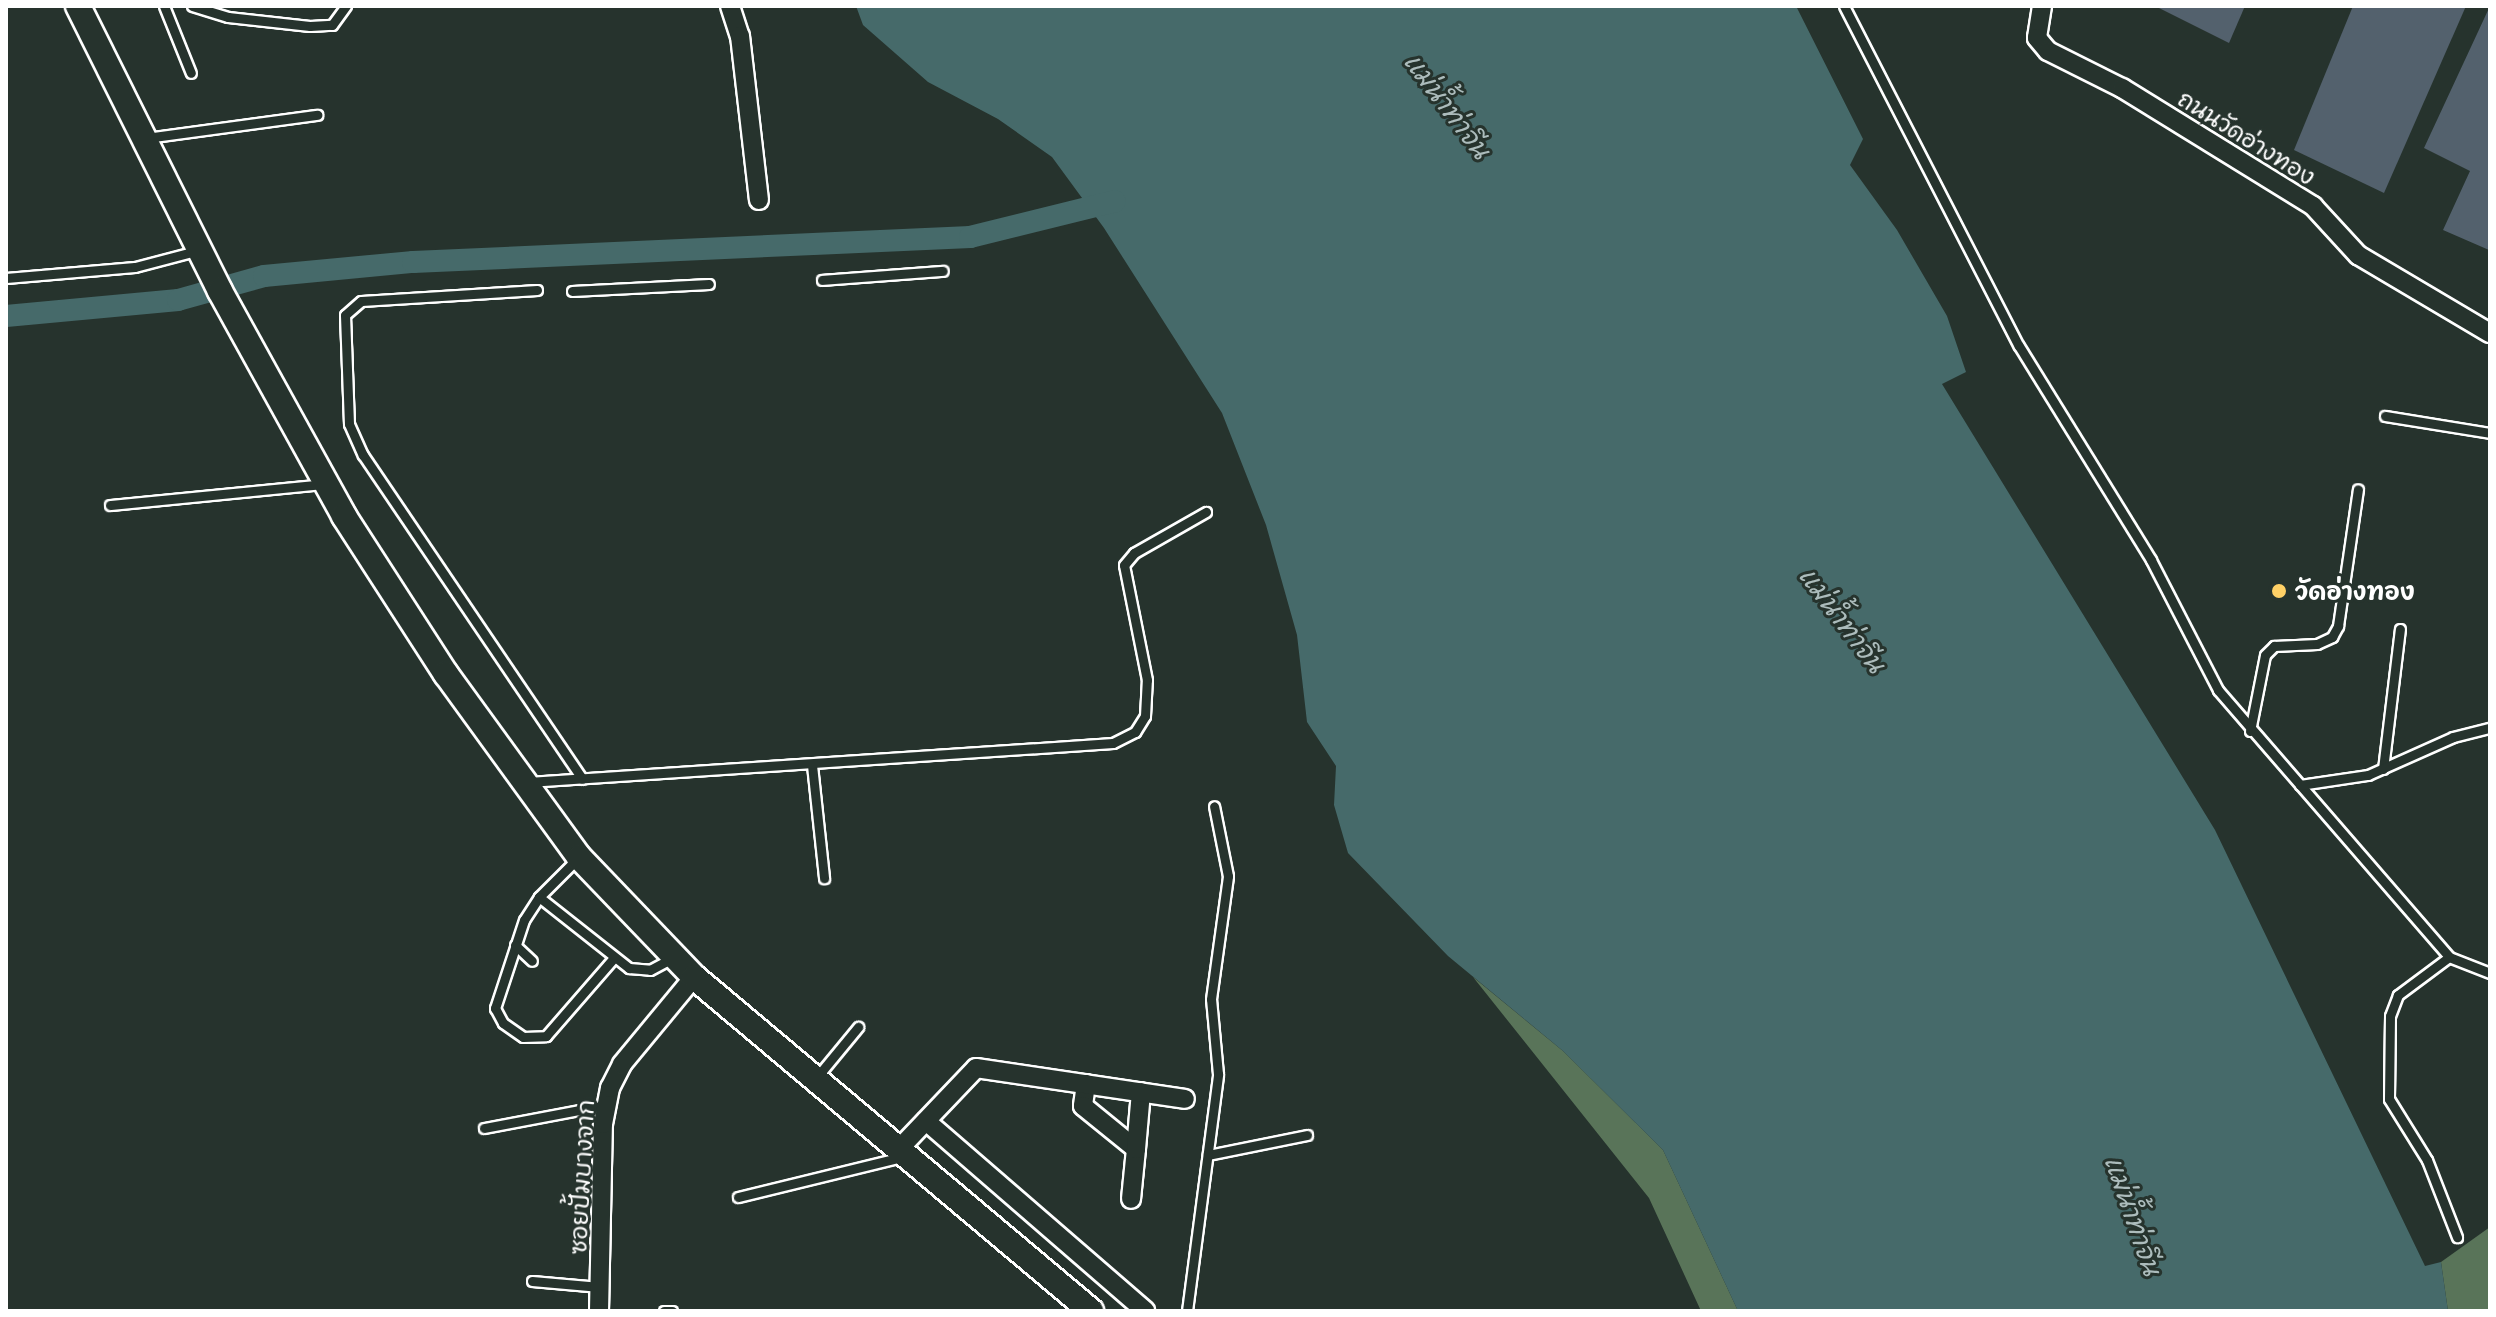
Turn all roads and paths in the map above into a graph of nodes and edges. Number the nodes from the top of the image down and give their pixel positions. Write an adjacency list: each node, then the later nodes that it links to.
1 (78, 6): 10 (main road)
2 (164, 6): 8 (lane)
3 (192, 6): 4 (lane)
4 (346, 6)
5 (730, 6): 11 (street)
6 (1844, 6): 28 (lane)
7 (2042, 6): 19 (street, ถนนวัดอ่างทอง)
8 (191, 73)
9 (317, 115): 10 (lane)
10 (144, 138): 12 (main road)
11 (759, 200)
12 (200, 250): 14 (lane); 22 (main road)
13 (943, 271): 15 (lane)
14 (6, 278)
15 (822, 280)
16 (709, 284): 18 (lane)
17 (537, 290): 31 (lane)
18 (572, 291)
19 (2490, 333)
20 (2385, 416): 21 (lane)
21 (2490, 433)
22 (327, 484): 24 (lane); 32 (main road)
23 (2358, 489): 28 (lane)
24 (110, 505)
25 (1206, 512): 29 (lane)
26 (2400, 629): 30 (lane)
27 (2490, 728): 30 (lane)
28 (2250, 731): 33 (lane)
29 (812, 765): 31 (lane); 36 (lane)
30 (2383, 769): 33 (lane)
31 (582, 779): 32 (lane)
32 (524, 783): 35 (main road)
33 (2300, 785): 40 (lane)
34 (1214, 806): 58 (lane)
35 (579, 857): 37 (lane); 39 (main road)
36 (824, 878)
37 (539, 897): 38 (lane); 41 (lane)
38 (515, 945): 42 (lane); 46 (lane)
39 (674, 957): 41 (lane); 44 (main road)
40 (2449, 957): 43 (lane); 61 (lane)
41 (613, 959): 46 (lane)
42 (532, 961)
43 (2490, 973)
44 (694, 977): 48 (main road); 52 (street, ซอยปั้มบางจาก)
45 (568, 993): 46 (lane)
46 (577, 1003)
47 (858, 1027): 48 (lane)
48 (813, 1082): 57 (main road)
49 (1086, 1084): 50 (street); 53 (street); 56 (street)
50 (1141, 1092): 51 (street); 56 (street)
51 (1185, 1099)
52 (606, 1105): 54 (lane); 63 (street, ซอยปั้มบางจาก)
53 (926, 1121): 57 (street); 68 (street)
54 (484, 1128)
55 (1307, 1135): 58 (lane)
56 (1136, 1149): 60 (street)
57 (901, 1153): 59 (lane); 67 (main road)
58 (1208, 1155): 69 (lane)
59 (738, 1197)
60 (1131, 1199)
61 (2457, 1237)
62 (532, 1281): 63 (lane)
63 (600, 1287): 64 (street, ซอยปั้มบางจาก)
64 (599, 1311)
65 (664, 1311): 66 (lane)
66 (672, 1311)
67 (1091, 1311)
68 (1145, 1311)
69 (1187, 1311)

